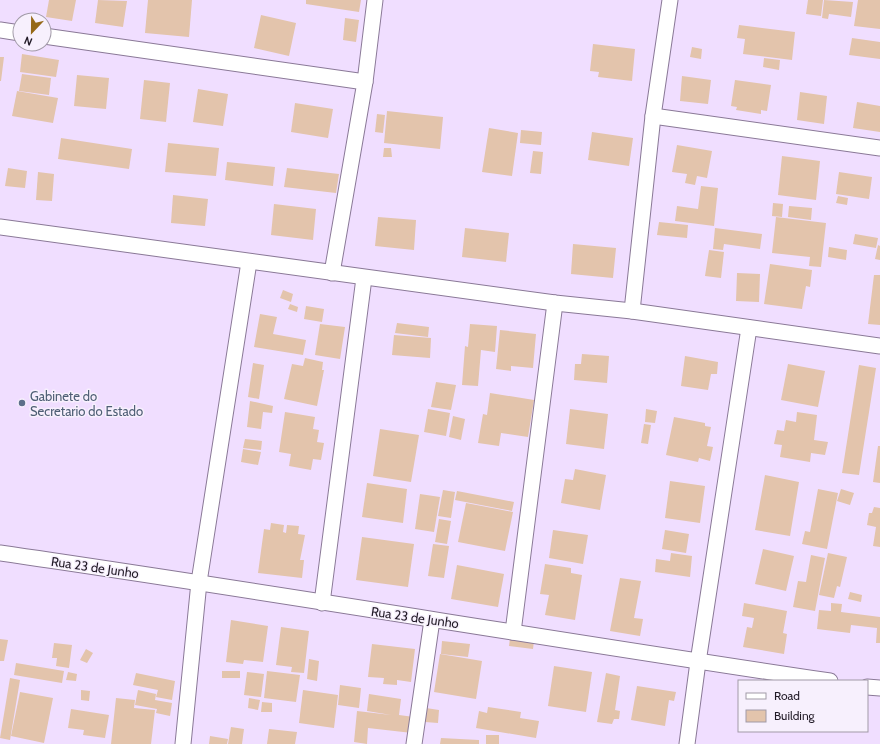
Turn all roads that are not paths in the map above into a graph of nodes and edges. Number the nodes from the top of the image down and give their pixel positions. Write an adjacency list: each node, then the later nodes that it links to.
1 (375, 0): 6 (street)
2 (670, 0): 7 (street)
3 (0, 30): 4 (street)
4 (12, 32)
5 (52, 37): 6 (street)
6 (365, 82): 11 (street)
7 (653, 116): 8 (street); 14 (street)
8 (880, 148)
9 (0, 227): 10 (street)
10 (249, 262): 11 (street); 18 (street)
11 (332, 273): 12 (street)
12 (364, 278): 13 (street); 19 (street)
13 (555, 304): 14 (street); 21 (street)
14 (632, 311): 15 (street)
15 (749, 328): 16 (street); 22 (street)
16 (880, 346)
17 (0, 553): 18 (street, Rua 23 de Junho)
18 (199, 582): 19 (street, Rua 23 de Junho); 26 (street)
19 (322, 603): 20 (street, Rua 23 de Junho)
20 (432, 620): 21 (street, Rua 23 de Junho); 27 (street)
21 (513, 632): 22 (street, Rua 23 de Junho)
22 (698, 662): 23 (street, Rua 23 de Junho); 28 (street)
23 (823, 680)
24 (868, 686): 25 (street)
25 (880, 688)
26 (183, 744)
27 (414, 744)
28 (687, 744)

